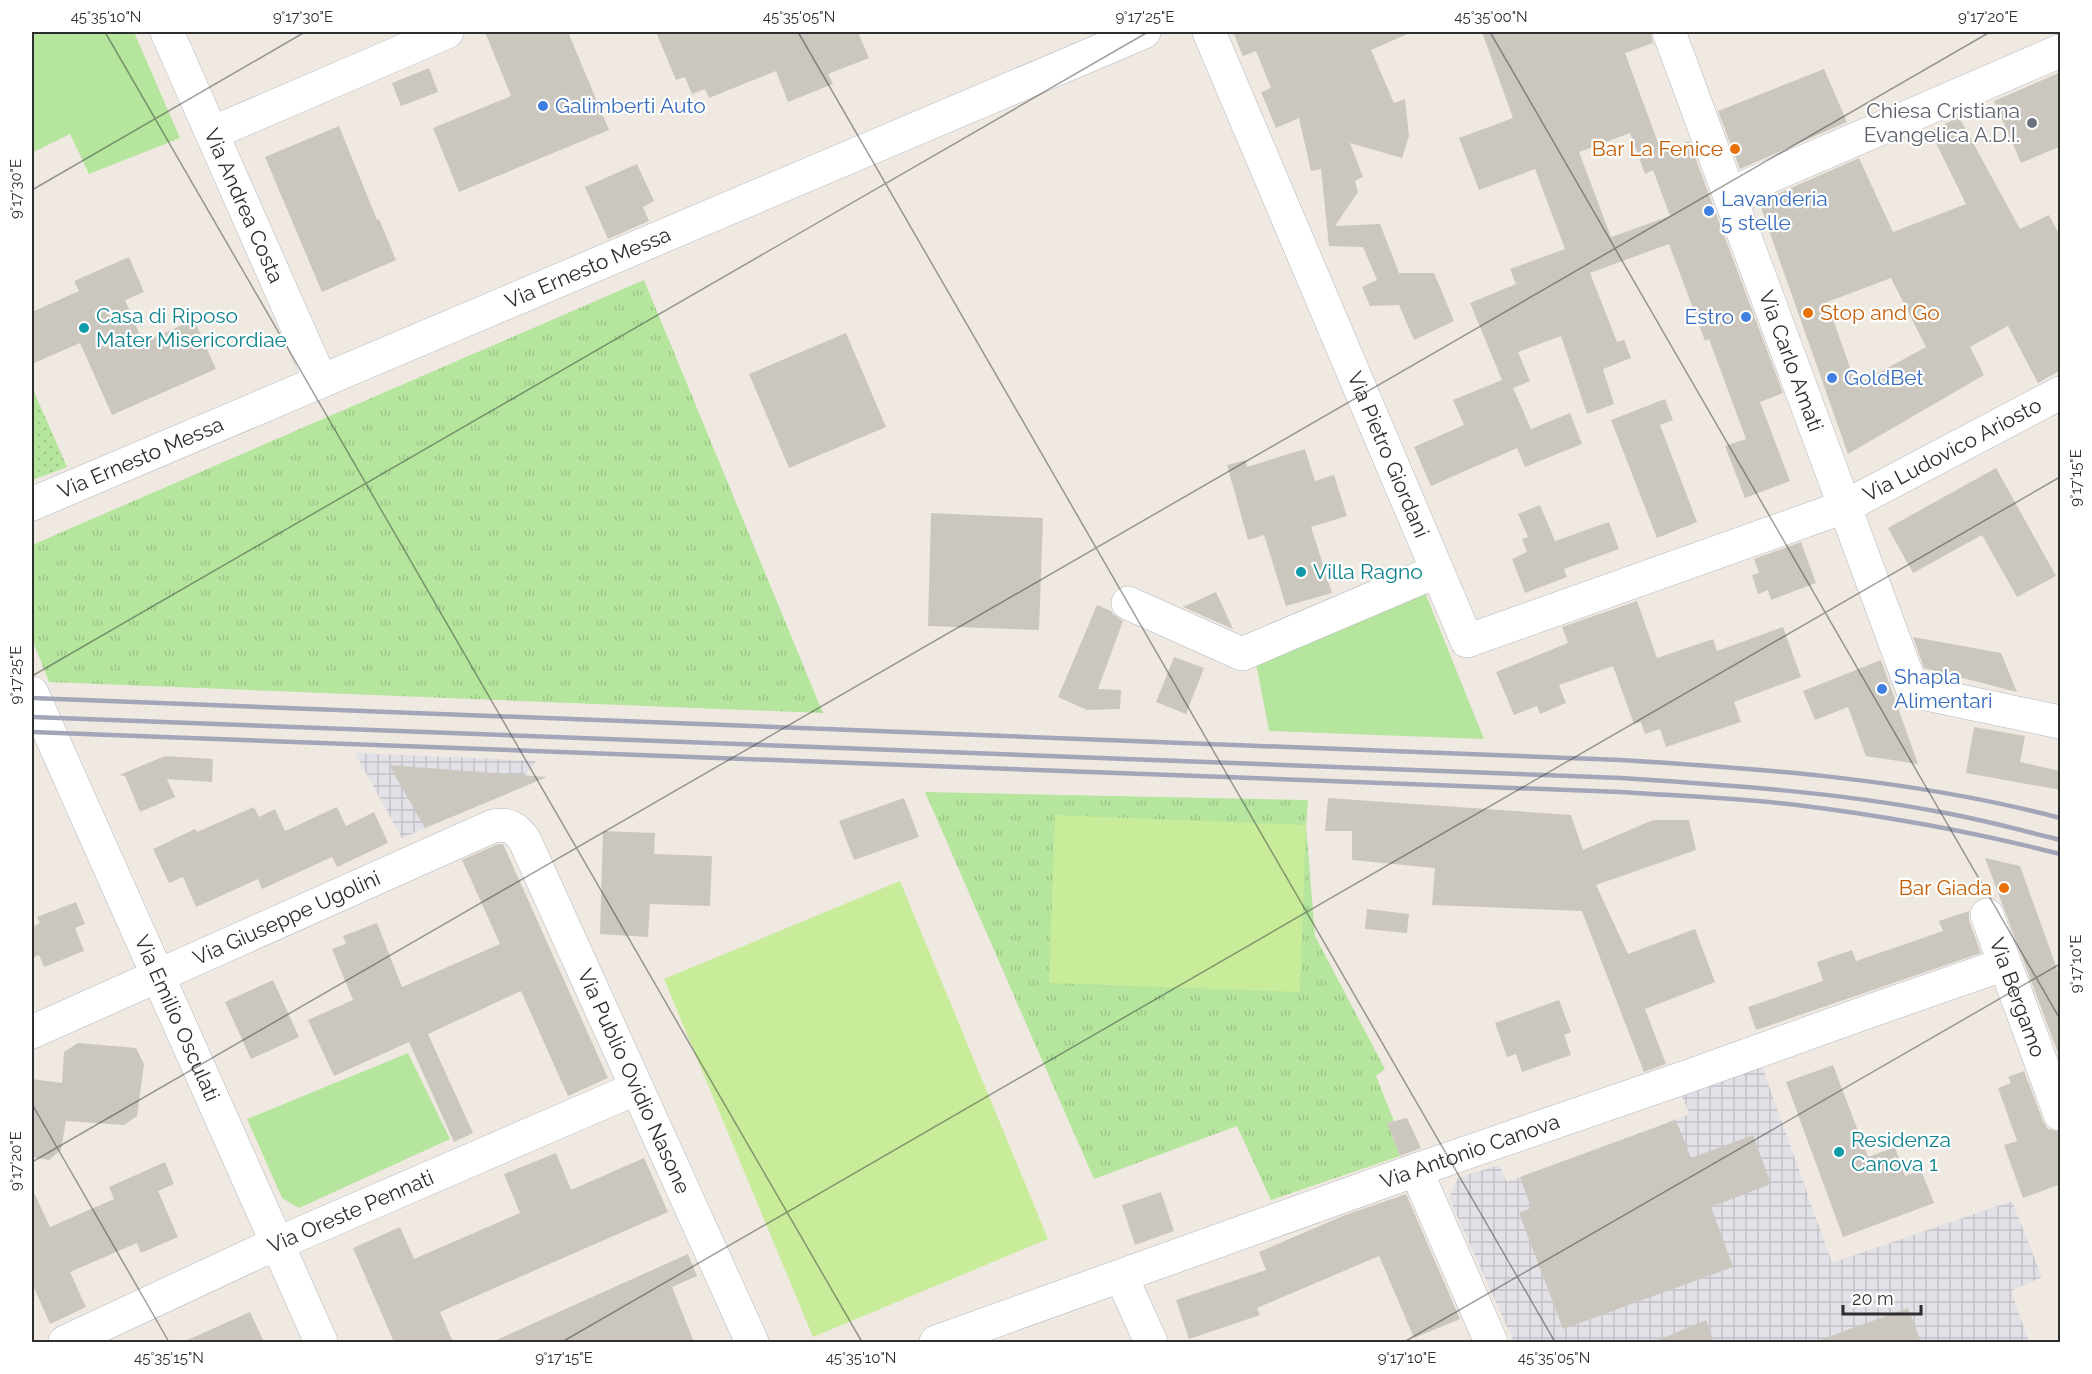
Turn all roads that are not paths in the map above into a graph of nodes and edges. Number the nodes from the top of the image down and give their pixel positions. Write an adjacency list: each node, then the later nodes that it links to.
1 (167, 32): 7 (street, Via Andrea Costa)
2 (447, 32): 7 (street)
3 (1144, 32): 9 (street, Via Ernesto Messa)
4 (1209, 32): 13 (street, Via Pietro Giordani)
5 (1669, 32): 8 (street, Via Carlo Amati)
6 (2061, 51): 8 (street)
7 (212, 133): 9 (street, Via Andrea Costa)
8 (1729, 194): 12 (street, Via Carlo Amati)
9 (321, 381): 11 (street, Via Ernesto Messa)
10 (2061, 393): 12 (street, Via Ludovico Ariosto)
11 (32, 504)
12 (1844, 507): 13 (street, Via Pietro Giordani); 16 (street, Via Carlo Amati)
13 (1437, 571): 14 (street)
14 (1128, 603)
15 (32, 693): 20 (street, Via Emilio Osculati)
16 (2061, 722)
17 (511, 826): 20 (street, Via Giuseppe Ugolini); 22 (street, Via Publio Ovidio Nasone)
18 (1987, 915): 19 (street, Via Bergamo)
19 (2005, 964): 23 (street, Via Bergamo); 24 (street, Via Antonio Canova)
20 (157, 977): 21 (street, Via Giuseppe Ugolini); 25 (street, Via Emilio Osculati)
21 (32, 1032)
22 (637, 1088): 25 (street, Via Oreste Pennati); 29 (street, Via Publio Ovidio Nasone)
23 (2061, 1114)
24 (1416, 1170): 26 (street, Via Antonio Canova); 32 (street)
25 (278, 1244): 27 (street, Via Oreste Pennati); 28 (street, Via Emilio Osculati)
26 (1121, 1276): 30 (street, Via Antonio Canova); 31 (street)
27 (65, 1342)
28 (321, 1342)
29 (752, 1342)
30 (936, 1342)
31 (1151, 1342)
32 (1491, 1342)

